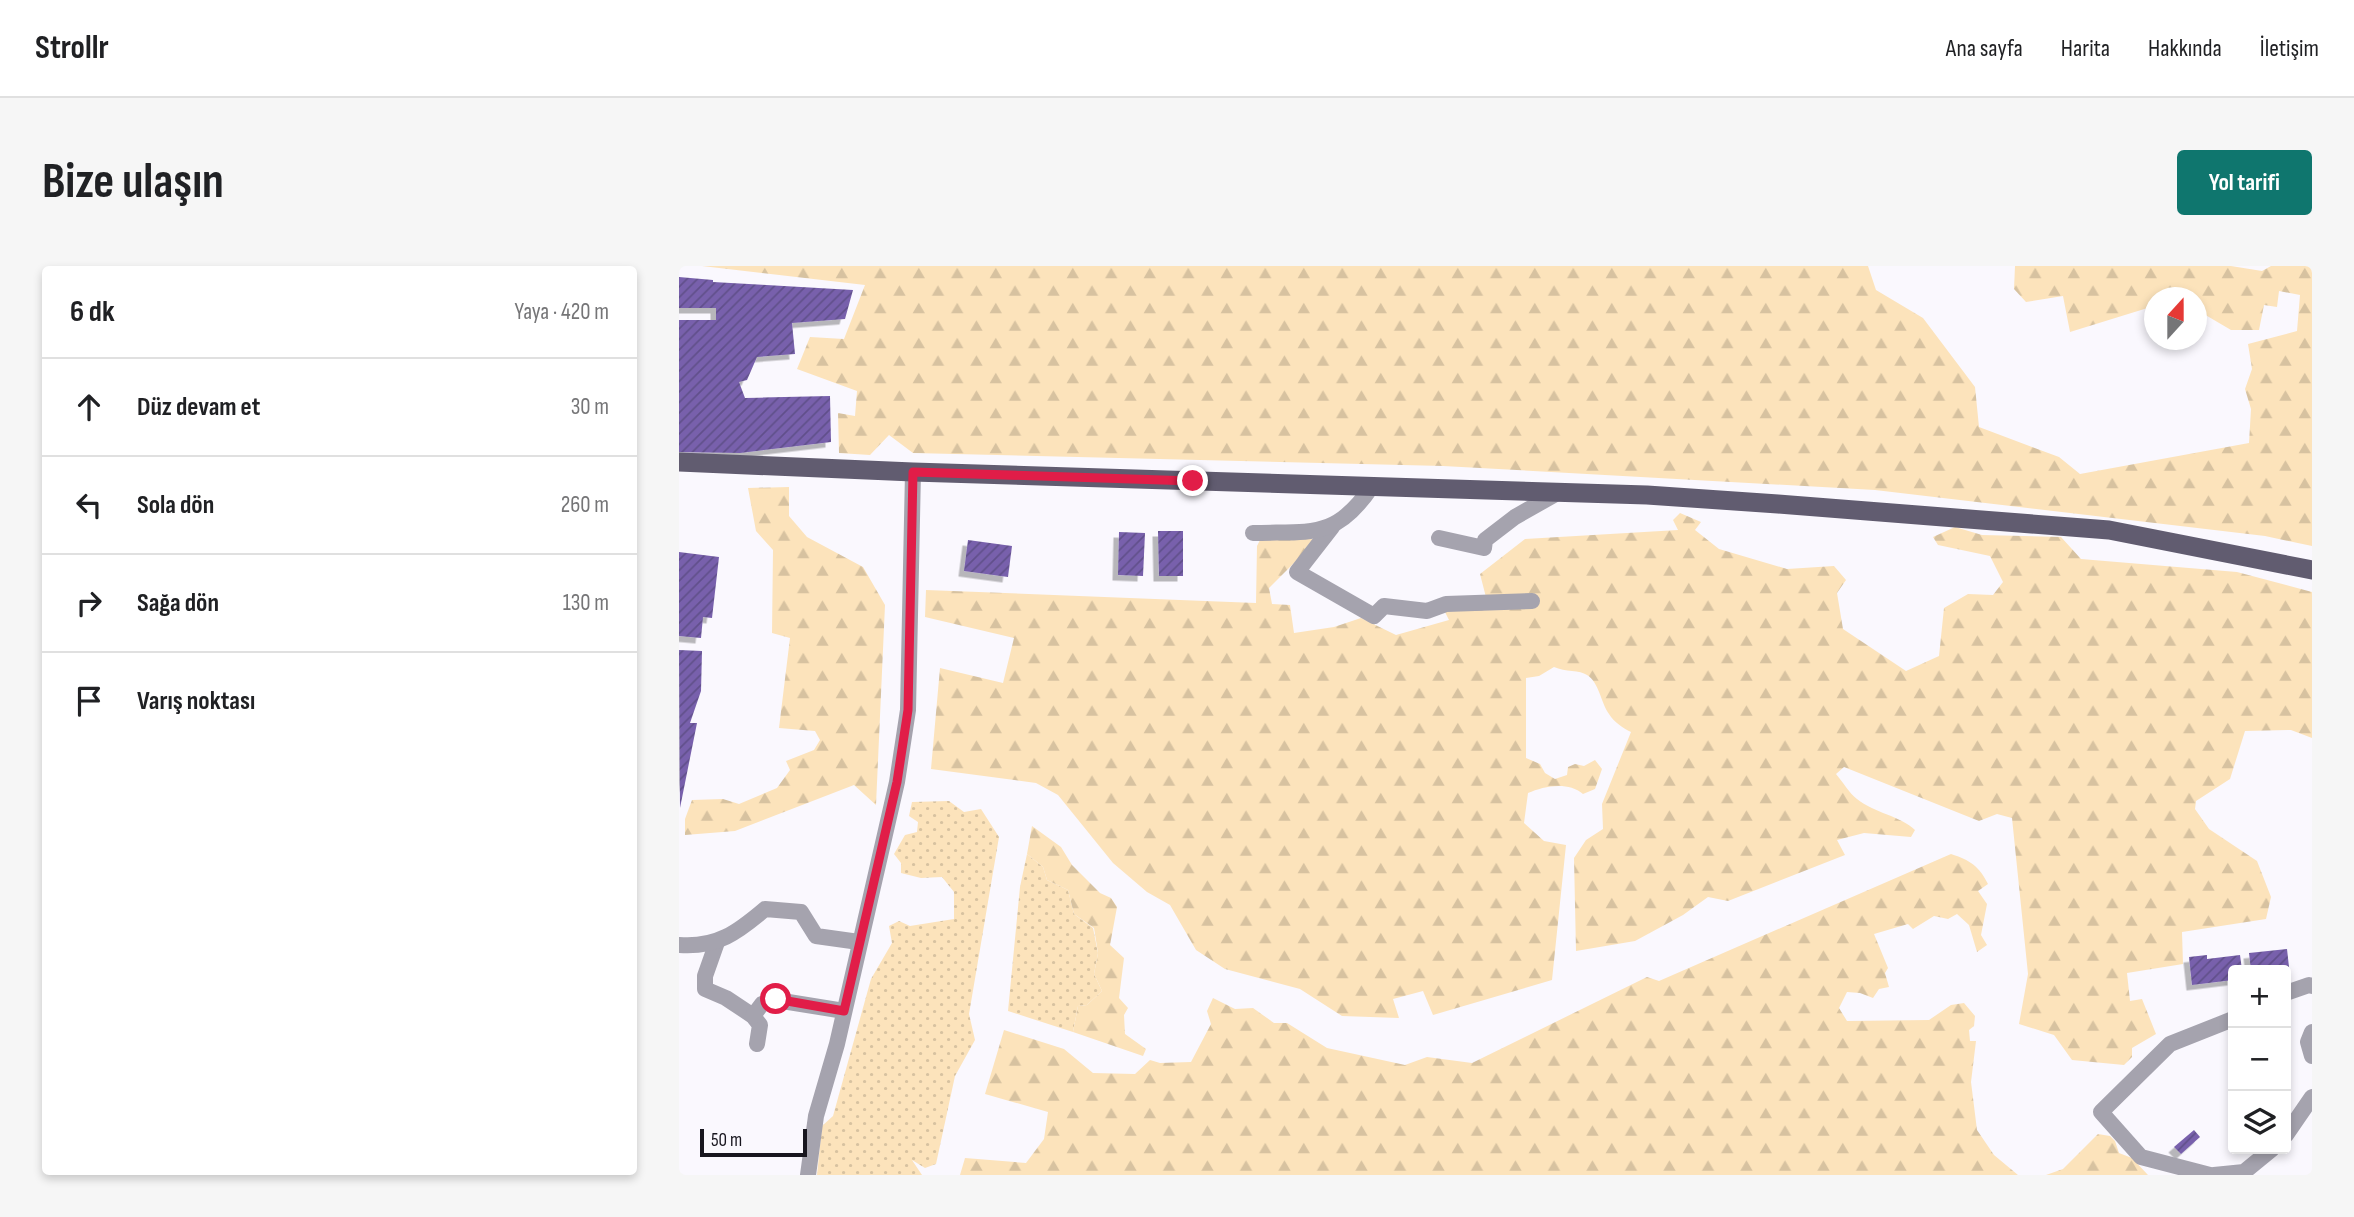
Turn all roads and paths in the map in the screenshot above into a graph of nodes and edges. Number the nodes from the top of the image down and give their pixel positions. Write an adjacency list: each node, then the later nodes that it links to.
1 (679, 462): 2 (main road)
2 (913, 472): 3 (main road); 11 (street)
3 (1372, 486): 4 (main road); 5 (street)
4 (1559, 492): 7 (street); 8 (main road)
5 (1332, 527): 6 (street); 9 (street)
6 (1253, 533)
7 (1439, 538)
8 (2312, 570)
9 (1532, 601)
10 (717, 942): 11 (street); 12 (street); 16 (street)
11 (859, 943): 15 (street)
12 (679, 945)
13 (2312, 986): 14 (street)
14 (2291, 991)
15 (844, 1011): 16 (street); 24 (street)
16 (754, 1016): 19 (street)
17 (2228, 1020): 25 (street)
18 (2312, 1032): 20 (street)
19 (757, 1044)
20 (2312, 1056)
21 (2312, 1097): 22 (street)
22 (2291, 1128)
23 (2266, 1154): 25 (street)
24 (808, 1175)
25 (2212, 1175)

